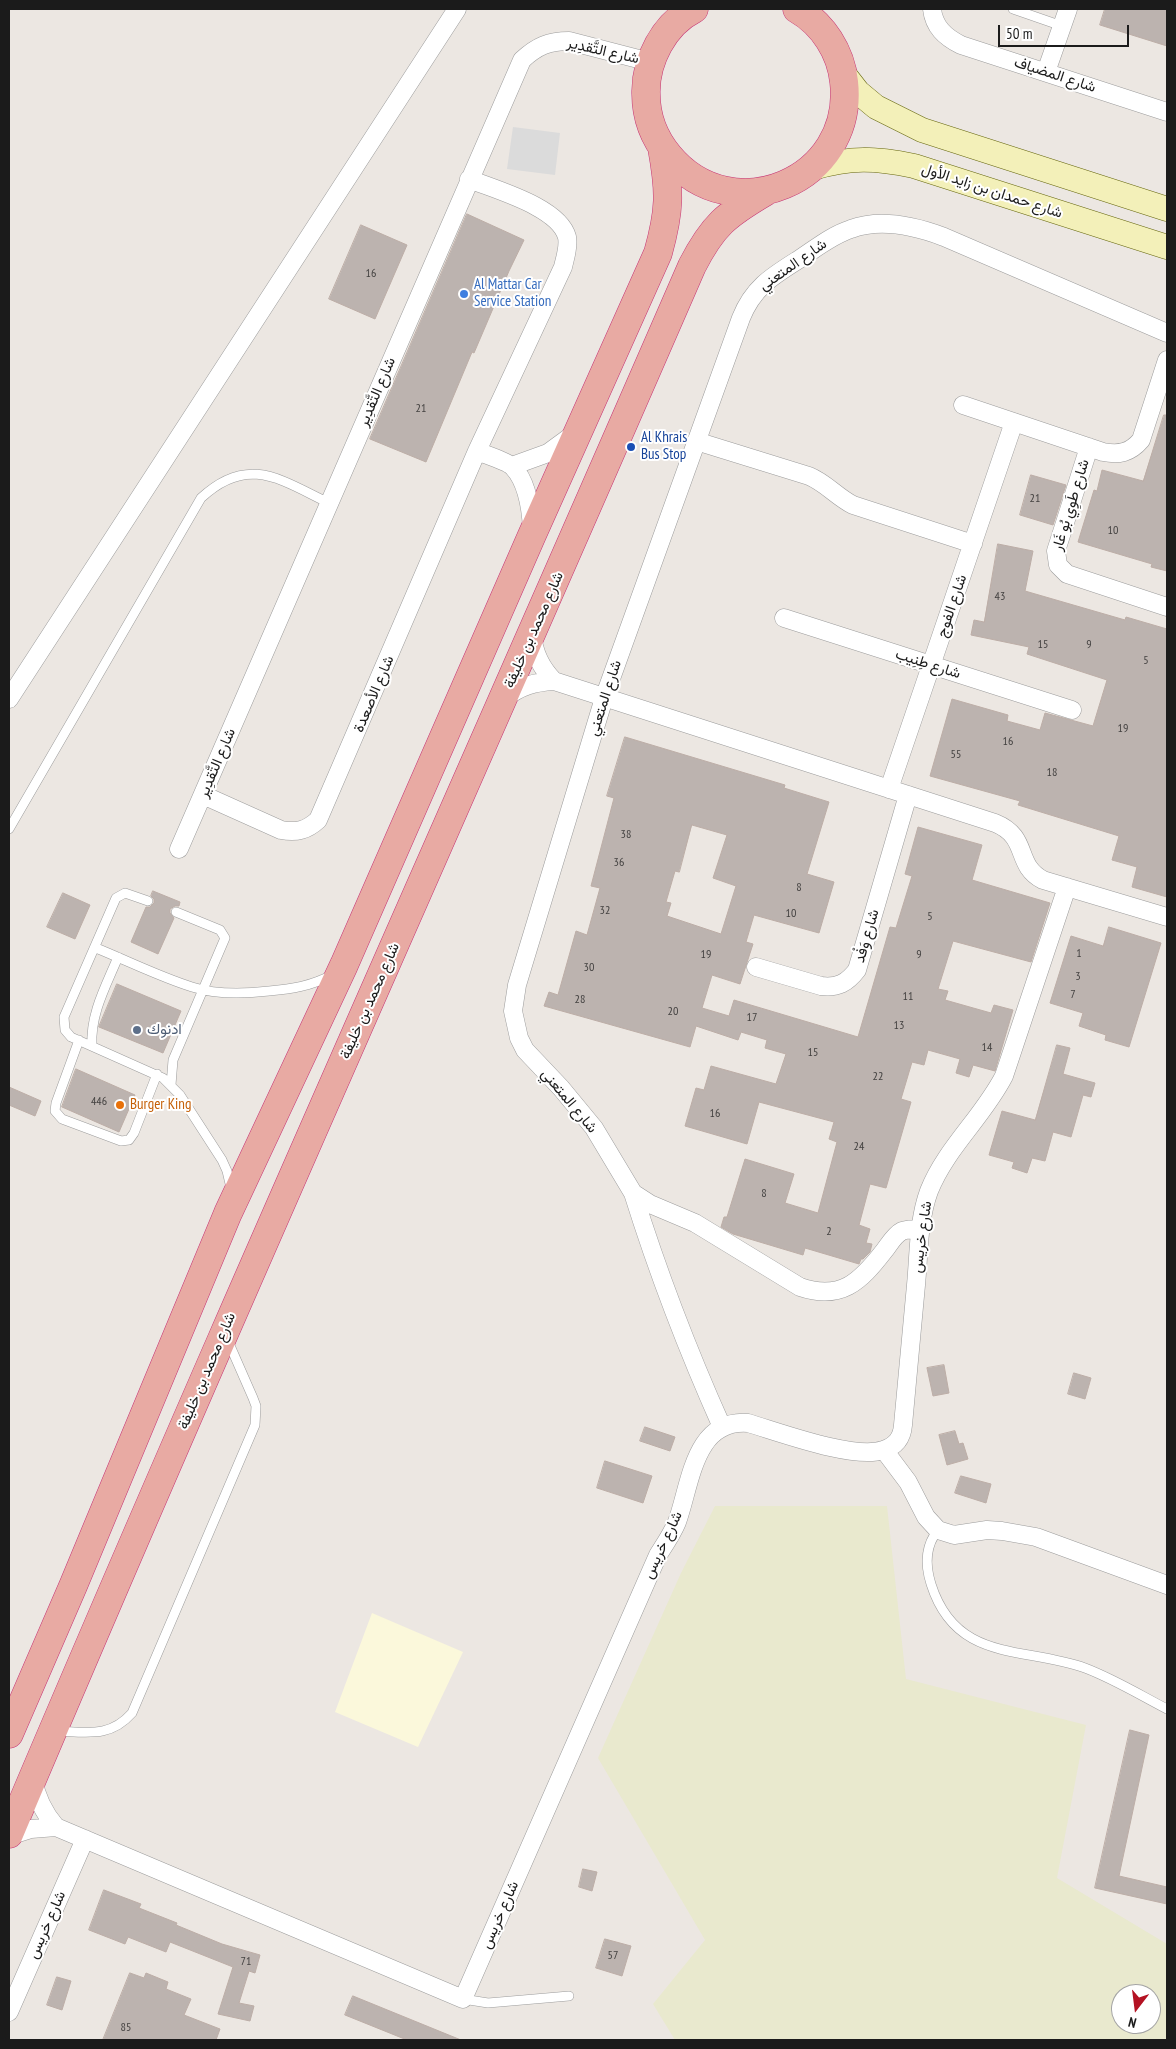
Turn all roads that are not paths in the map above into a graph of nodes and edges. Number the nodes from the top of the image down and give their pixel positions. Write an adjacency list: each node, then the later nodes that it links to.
1 (457, 9): 38 (street)
2 (694, 9): 10 (highway)
3 (797, 9): 9 (highway)
4 (824, 9): 9 (highway)
5 (932, 9): 11 (street, شارع المضياف)
6 (1013, 9): 8 (lane)
7 (1068, 9): 8 (street)
8 (1062, 26): 11 (street)
9 (831, 42): 12 (highway)
10 (650, 62): 14 (highway); 16 (street, شارع التَّقدِير)
11 (1046, 72): 13 (street, شارع المضياف)
12 (844, 74): 15 (highway); 18 (main road)
13 (1167, 112)
14 (662, 148): 17 (highway); 24 (highway)
15 (812, 168): 17 (highway); 19 (main road, شارع حمدان بن زايد الأول)
16 (469, 179): 27 (street, شارع الأصعدة); 29 (street, شارع التَّقدِير)
17 (765, 192): 34 (highway, شارع محمد بن خليفة)
18 (1167, 209)
19 (1166, 248)
20 (1167, 333): 25 (street, شارع المتعني)
21 (1167, 360): 26 (street)
22 (963, 405): 23 (street)
23 (1014, 422): 26 (street); 31 (street, شارع الفوج)
24 (578, 431): 28 (street); 30 (highway)
25 (696, 441): 31 (street); 37 (street, شارع المتعني)
26 (1089, 447): 32 (street, شارع طَوِي بُو غَار)
27 (477, 451): 28 (street); 42 (street, شارع الأصعدة)
28 (512, 466): 30 (street)
29 (329, 504): 42 (street, شارع التَّقدِير); 44 (lane)
30 (532, 535): 52 (highway)
31 (973, 544): 35 (street, شارع الفوج)
32 (1167, 607)
33 (784, 618): 35 (street, شارع طِنِيب)
34 (532, 635): 36 (street); 39 (highway, شارع محمد بن خليفة)
35 (932, 665): 40 (street, شارع طِنِيب); 41 (street, شارع الفوج)
36 (554, 682): 37 (street); 39 (street)
37 (604, 698): 41 (street); 59 (street, شارع المتعني)
38 (9, 699)
39 (504, 699): 62 (highway, شارع محمد بن خليفة)
40 (1072, 710)
41 (889, 789): 43 (street)
42 (203, 795): 45 (street, شارع التَّقدِير)
43 (908, 795): 46 (street); 53 (street, شارع وَفْد)
44 (9, 829)
45 (179, 850)
46 (1067, 887): 49 (street); 61 (street, شارع خريس)
47 (148, 901): 50 (lane)
48 (176, 912): 54 (lane)
49 (1167, 917)
50 (96, 948): 51 (lane); 55 (lane)
51 (118, 957): 54 (lane); 56 (lane)
52 (344, 965): 54 (lane); 60 (highway)
53 (756, 967)
54 (204, 990): 58 (lane)
55 (78, 1040): 56 (lane); 57 (lane)
56 (92, 1046): 57 (lane)
57 (157, 1074): 58 (lane)
58 (171, 1085): 60 (lane)
59 (633, 1193): 61 (street, شارع المتعني); 63 (street)
60 (228, 1214): 69 (highway)
61 (921, 1229): 64 (street, شارع خريس)
62 (224, 1331): 68 (highway, شارع محمد بن خليفة); 68 (lane)
63 (722, 1427): 64 (street); 75 (street, شارع خريس)
64 (884, 1450): 65 (street)
65 (938, 1530): 66 (street); 67 (lane)
66 (1167, 1585)
67 (1167, 1709)
68 (52, 1731): 70 (highway, شارع محمد بن خليفة)
69 (9, 1734)
70 (33, 1778): 71 (street); 72 (highway, شارع محمد بن خليفة)
71 (56, 1827): 72 (street); 73 (street)
72 (9, 1835)
73 (85, 1839): 75 (street); 76 (street, شارع خريس)
74 (569, 1996): 75 (lane)
75 (463, 2000)
76 (9, 2012)

